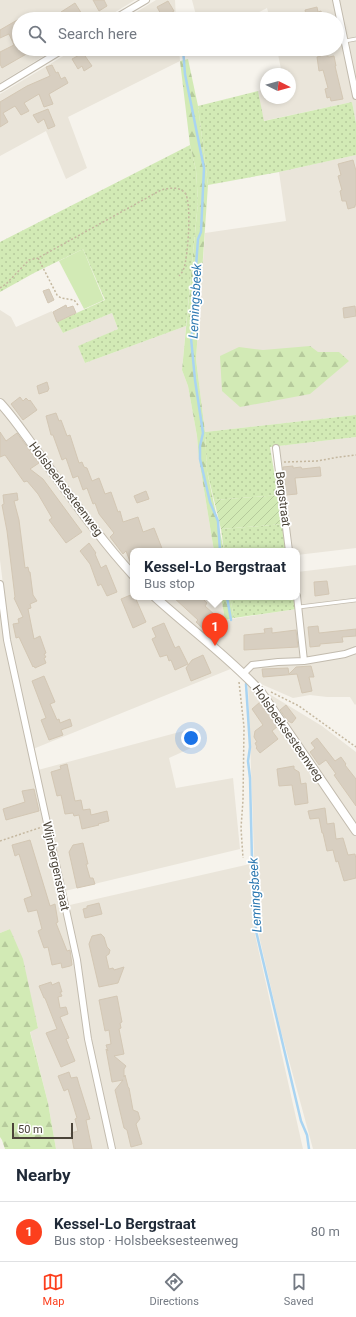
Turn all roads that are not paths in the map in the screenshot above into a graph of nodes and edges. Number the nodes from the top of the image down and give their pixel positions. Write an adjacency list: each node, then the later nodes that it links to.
1 (146, 0): 3 (street)
2 (336, 0): 4 (street)
3 (126, 12)
4 (339, 12)
5 (344, 36): 7 (street)
6 (356, 39): 7 (lane)
7 (345, 41): 10 (street)
8 (53, 56): 9 (street)
9 (0, 88)
10 (356, 96)
11 (0, 403): 14 (street, Holsbeeksesteenweg)
12 (276, 448): 13 (street, Bergstraat)
13 (289, 548)
14 (130, 572)
15 (0, 584): 24 (street, Wijnbergenstraat)
16 (158, 600): 22 (street, Holsbeeksesteenweg)
17 (298, 600): 19 (street)
18 (356, 600): 19 (lane)
19 (299, 607): 21 (street)
20 (356, 650): 21 (street)
21 (304, 661): 22 (street)
22 (244, 673): 23 (street, Holsbeeksesteenweg)
23 (356, 831)
24 (112, 1149)

